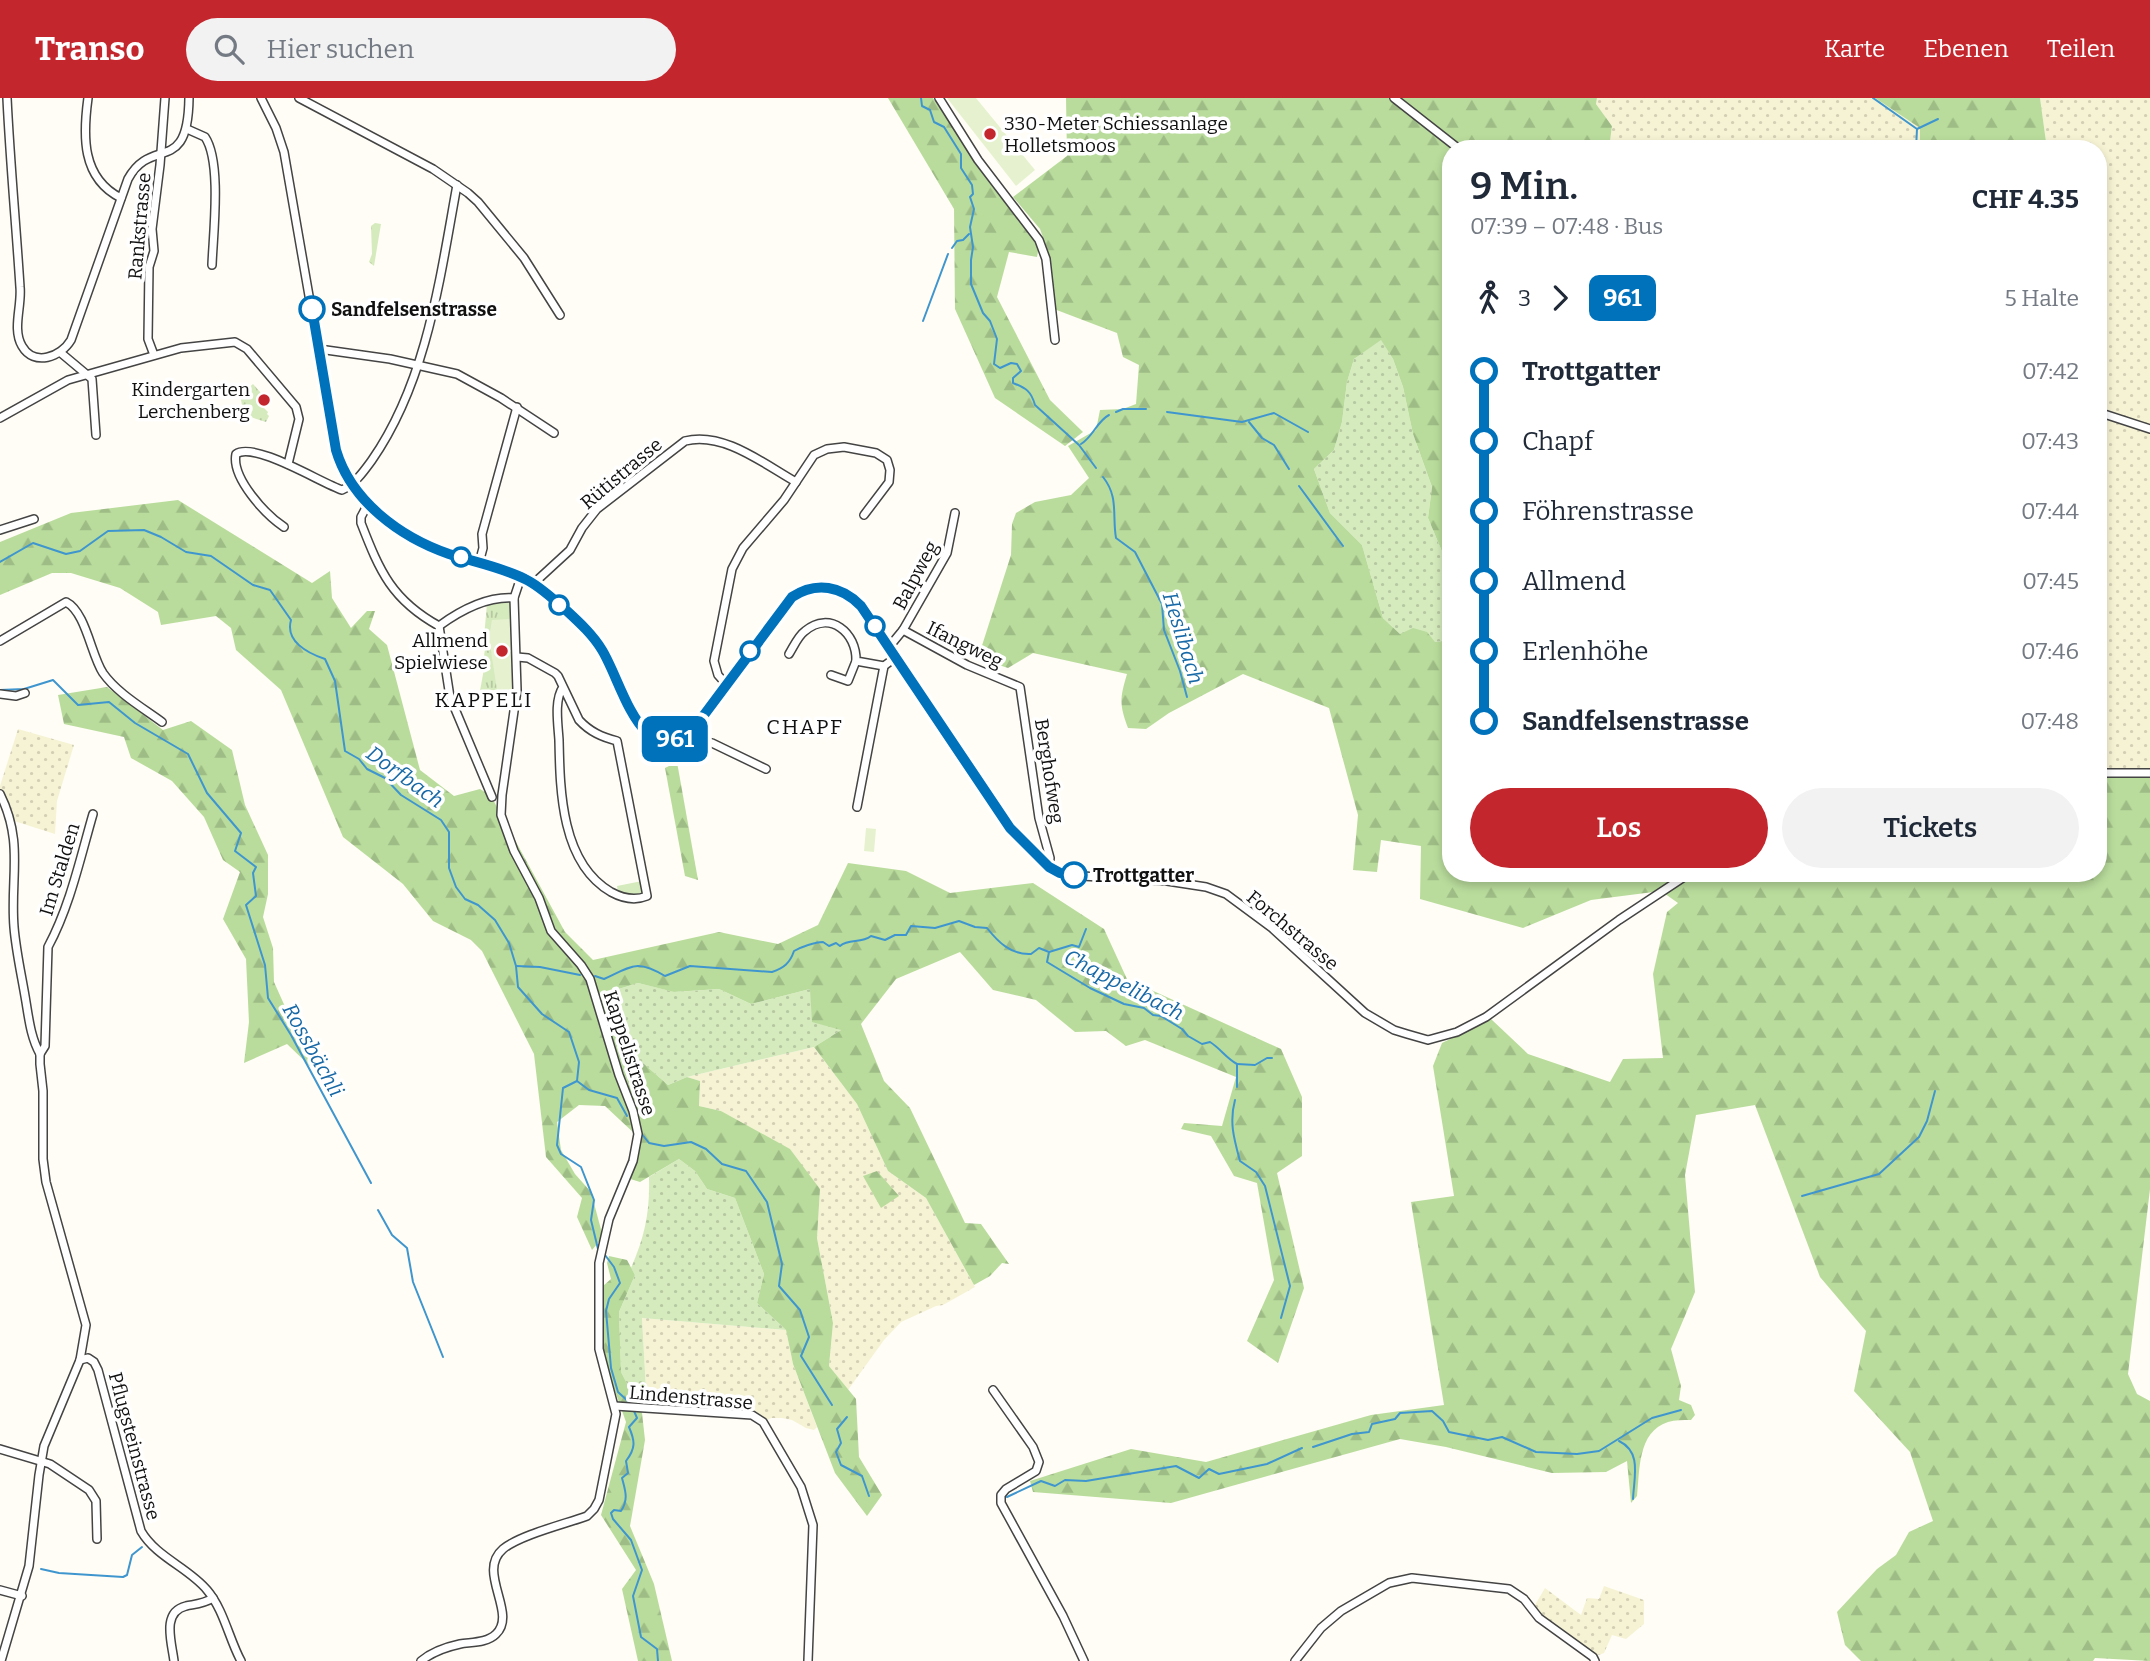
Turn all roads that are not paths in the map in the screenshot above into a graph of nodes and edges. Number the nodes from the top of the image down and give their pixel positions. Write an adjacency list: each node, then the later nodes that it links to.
1 (7, 98): 18 (street)
2 (88, 98): 13 (street)
3 (165, 98): 11 (street, Rankstrasse)
4 (189, 98): 9 (street)
5 (261, 98): 17 (street)
6 (299, 98): 12 (street)
7 (939, 98): 16 (street)
8 (1394, 98): 10 (street)
9 (187, 129): 11 (street); 14 (street)
10 (1448, 140)
11 (160, 155): 13 (street); 19 (street, Rankstrasse)
12 (457, 185): 15 (street); 20 (street)
13 (121, 198): 18 (street)
14 (212, 265)
15 (560, 315)
16 (1055, 340)
17 (319, 349): 20 (street); 30 (street)
18 (61, 353): 21 (street)
19 (154, 355): 21 (street); 28 (street)
20 (416, 366): 22 (street); 30 (street)
21 (90, 375): 24 (street); 27 (street)
22 (517, 407): 26 (street); 37 (street)
23 (2107, 415): 25 (street)
24 (0, 418)
25 (2150, 429)
26 (554, 433)
27 (96, 435)
28 (288, 464): 30 (street); 35 (street)
29 (796, 482): 33 (street); 39 (street, Rütistrasse); 51 (street)
30 (352, 484): 31 (street)
31 (368, 504): 37 (street); 41 (street)
32 (955, 513): 42 (street, Balpweg)
33 (864, 515)
34 (34, 519): 36 (street)
35 (284, 527)
36 (0, 530)
37 (479, 563): 38 (street)
38 (521, 577): 39 (street); 40 (street)
39 (533, 584): 57 (street)
40 (514, 598): 41 (street); 46 (street)
41 (439, 626): 62 (street)
42 (903, 630): 44 (street, Balpweg); 52 (street, Ifangweg)
43 (0, 641): 56 (street)
44 (889, 647): 47 (street, Forchstrasse); 51 (street, Forchstrasse)
45 (789, 653): 48 (street)
46 (517, 657): 53 (street); 71 (street, Kappelistrasse)
47 (896, 657): 49 (street); 65 (street, Forchstrasse)
48 (856, 661): 49 (street); 50 (street)
49 (884, 666): 63 (street)
50 (831, 675)
51 (726, 684): 57 (street, Forchstrasse)
52 (1014, 684): 65 (street, Berghofweg)
53 (563, 687): 53 (street)
54 (25, 693): 55 (street)
55 (0, 694)
56 (162, 722)
57 (688, 732): 58 (street)
58 (766, 769)
59 (2107, 773): 60 (street)
60 (2150, 773)
61 (0, 794): 68 (street, Pflugsteinstrasse)
62 (492, 797)
63 (857, 807)
64 (93, 814): 67 (street, Im Stalden)
65 (1049, 867): 66 (street, Forchstrasse)
66 (1676, 882)
67 (56, 933): 68 (street, Pflugsteinstrasse)
68 (40, 1054): 69 (street, Pflugsteinstrasse)
69 (80, 1360): 73 (street); 77 (street, Pflugsteinstrasse)
70 (993, 1390): 83 (street)
71 (615, 1406): 78 (street); 82 (street, Lindenstrasse)
72 (0, 1449): 73 (street)
73 (41, 1462): 74 (street); 76 (street)
74 (97, 1539)
75 (0, 1590): 76 (street)
76 (22, 1596): 79 (street)
77 (213, 1598): 80 (street); 81 (street, Pflugsteinstrasse)
78 (423, 1660)
79 (1, 1661)
80 (174, 1661)
81 (241, 1661)
82 (808, 1661)
83 (1084, 1661)
84 (1295, 1661): 85 (street)
85 (1595, 1661)

